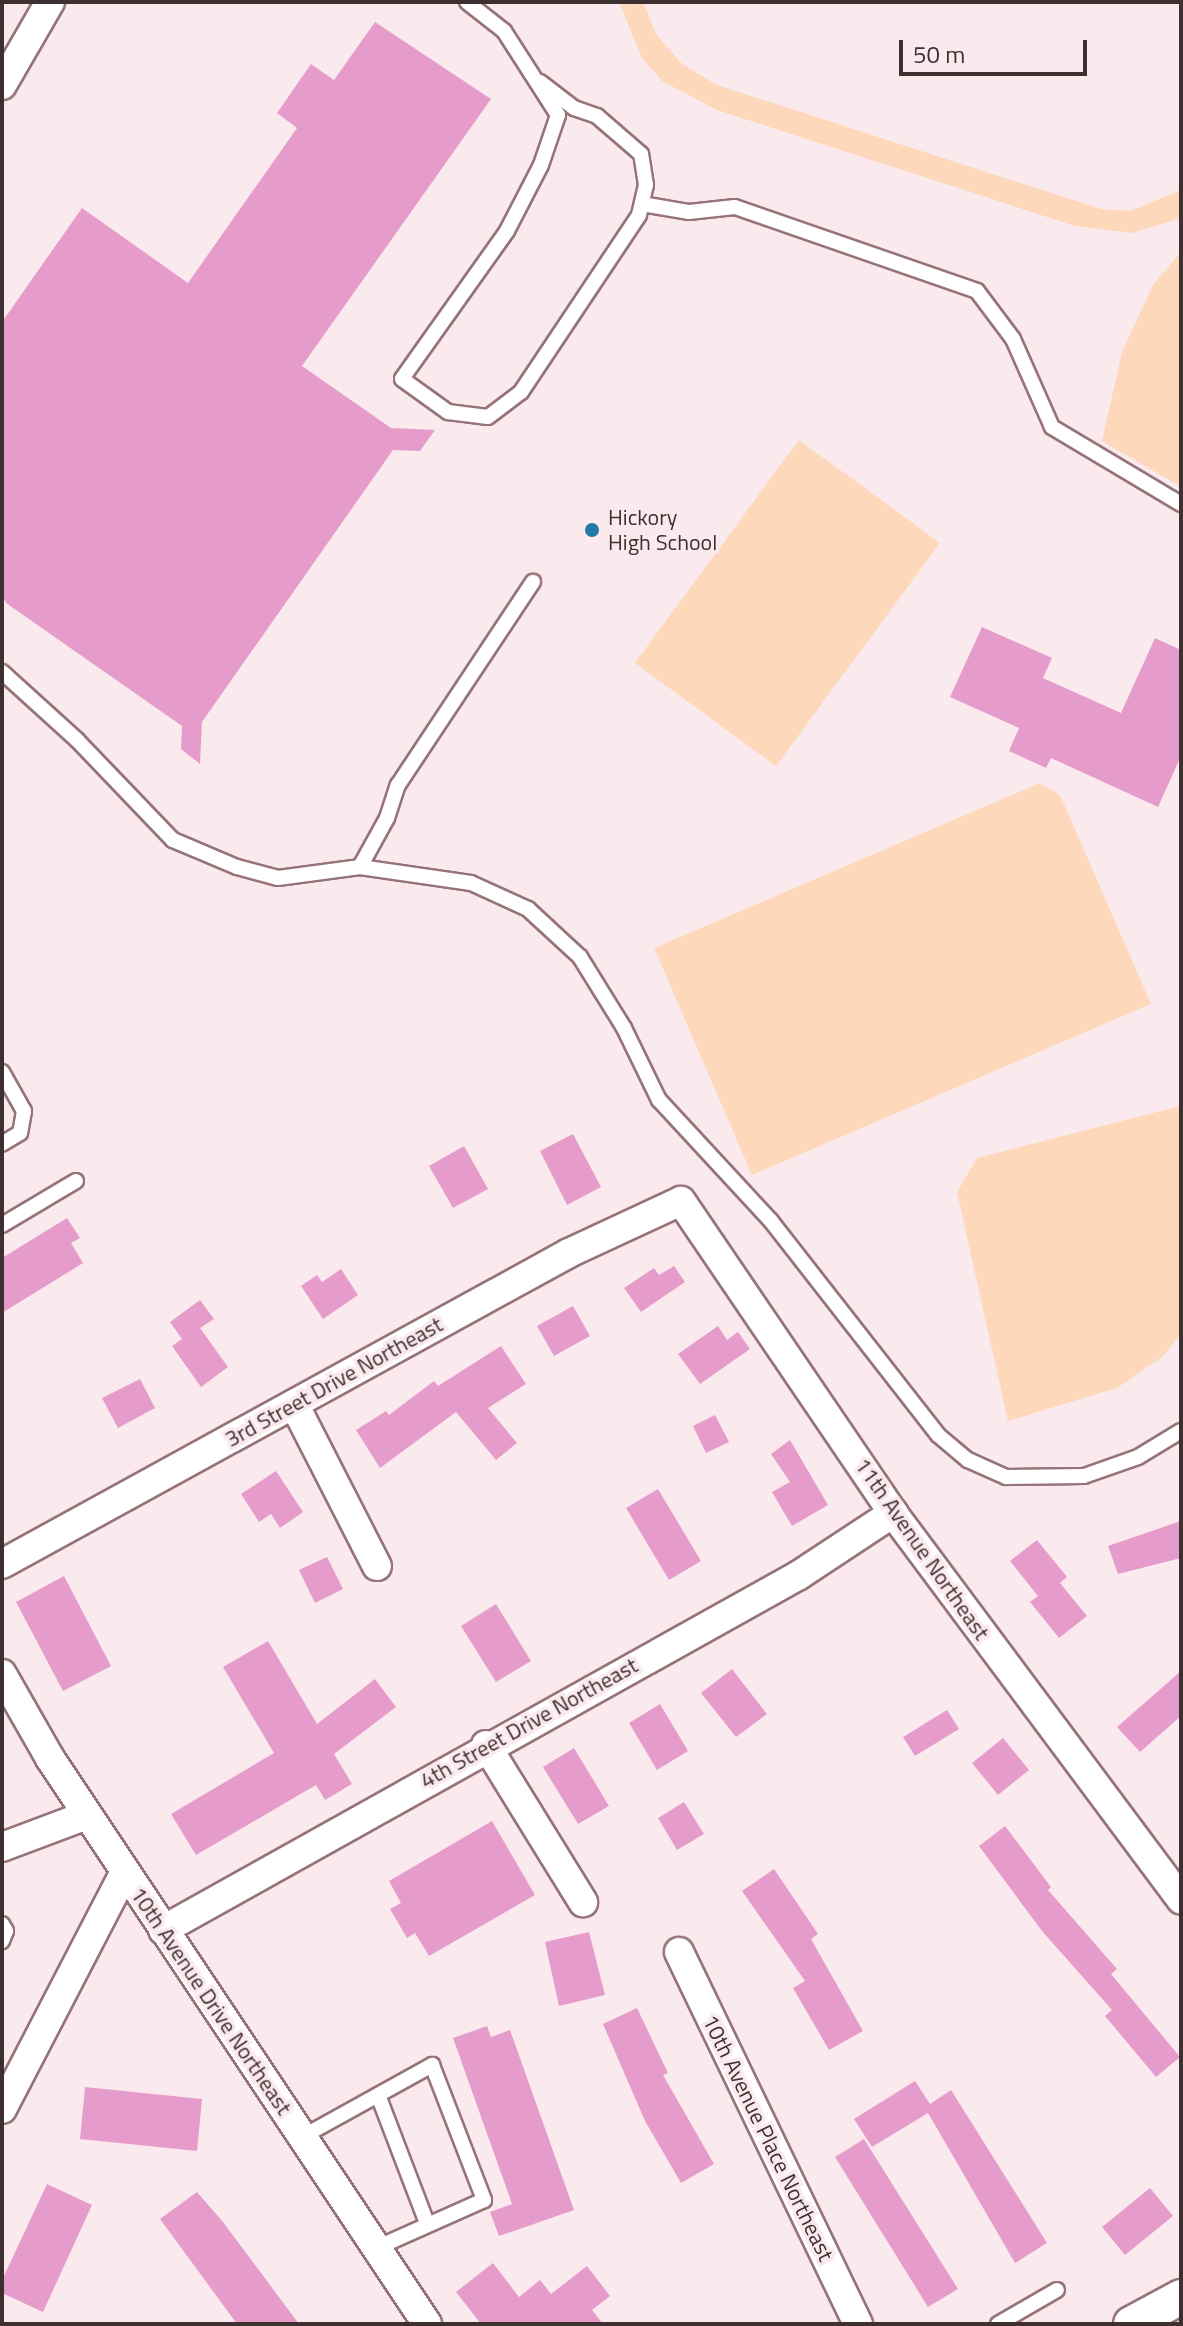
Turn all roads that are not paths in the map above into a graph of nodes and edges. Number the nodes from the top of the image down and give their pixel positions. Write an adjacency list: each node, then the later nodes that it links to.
1 (50, 2): 4 (street)
2 (467, 2): 3 (lane)
3 (540, 82): 5 (lane); 5 (lane)
4 (2, 85)
5 (642, 204): 6 (lane)
6 (1181, 504)
7 (533, 582): 9 (lane)
8 (2, 672): 9 (lane)
9 (360, 867): 16 (lane)
10 (2, 1072): 11 (lane)
11 (2, 1144)
12 (76, 1181): 14 (lane)
13 (669, 1207): 15 (street, 3rd Street Drive Northeast); 17 (street, 11th Avenue Northeast)
14 (2, 1225)
15 (294, 1404): 18 (street, 3rd Street Drive Northeast); 19 (street)
16 (1181, 1431)
17 (893, 1513): 21 (street, 4th Street Drive Northeast); 25 (street, 11th Avenue Northeast)
18 (2, 1564)
19 (377, 1566)
20 (2, 1674): 22 (street, 10th Avenue Drive Northeast)
21 (486, 1745): 26 (street); 28 (street, 4th Street Drive Northeast)
22 (87, 1815): 23 (street); 24 (street, 10th Avenue Drive Northeast)
23 (2, 1847)
24 (125, 1872): 28 (street, 10th Avenue Drive Northeast); 32 (street)
25 (1181, 1899)
26 (583, 1902)
27 (2, 1924): 29 (lane)
28 (163, 1930): 33 (street, 10th Avenue Drive Northeast)
29 (2, 1941)
30 (679, 1952): 39 (street, 10th Avenue Place Northeast)
31 (378, 2095): 33 (lane); 34 (lane); 34 (lane)
32 (2, 2109)
33 (302, 2137): 35 (street, 10th Avenue Drive Northeast)
34 (426, 2221): 35 (lane)
35 (376, 2248): 38 (street, 10th Avenue Drive Northeast)
36 (1057, 2290): 40 (lane)
37 (1181, 2297): 41 (street)
38 (427, 2324)
39 (858, 2324)
40 (997, 2324)
41 (1131, 2324)

